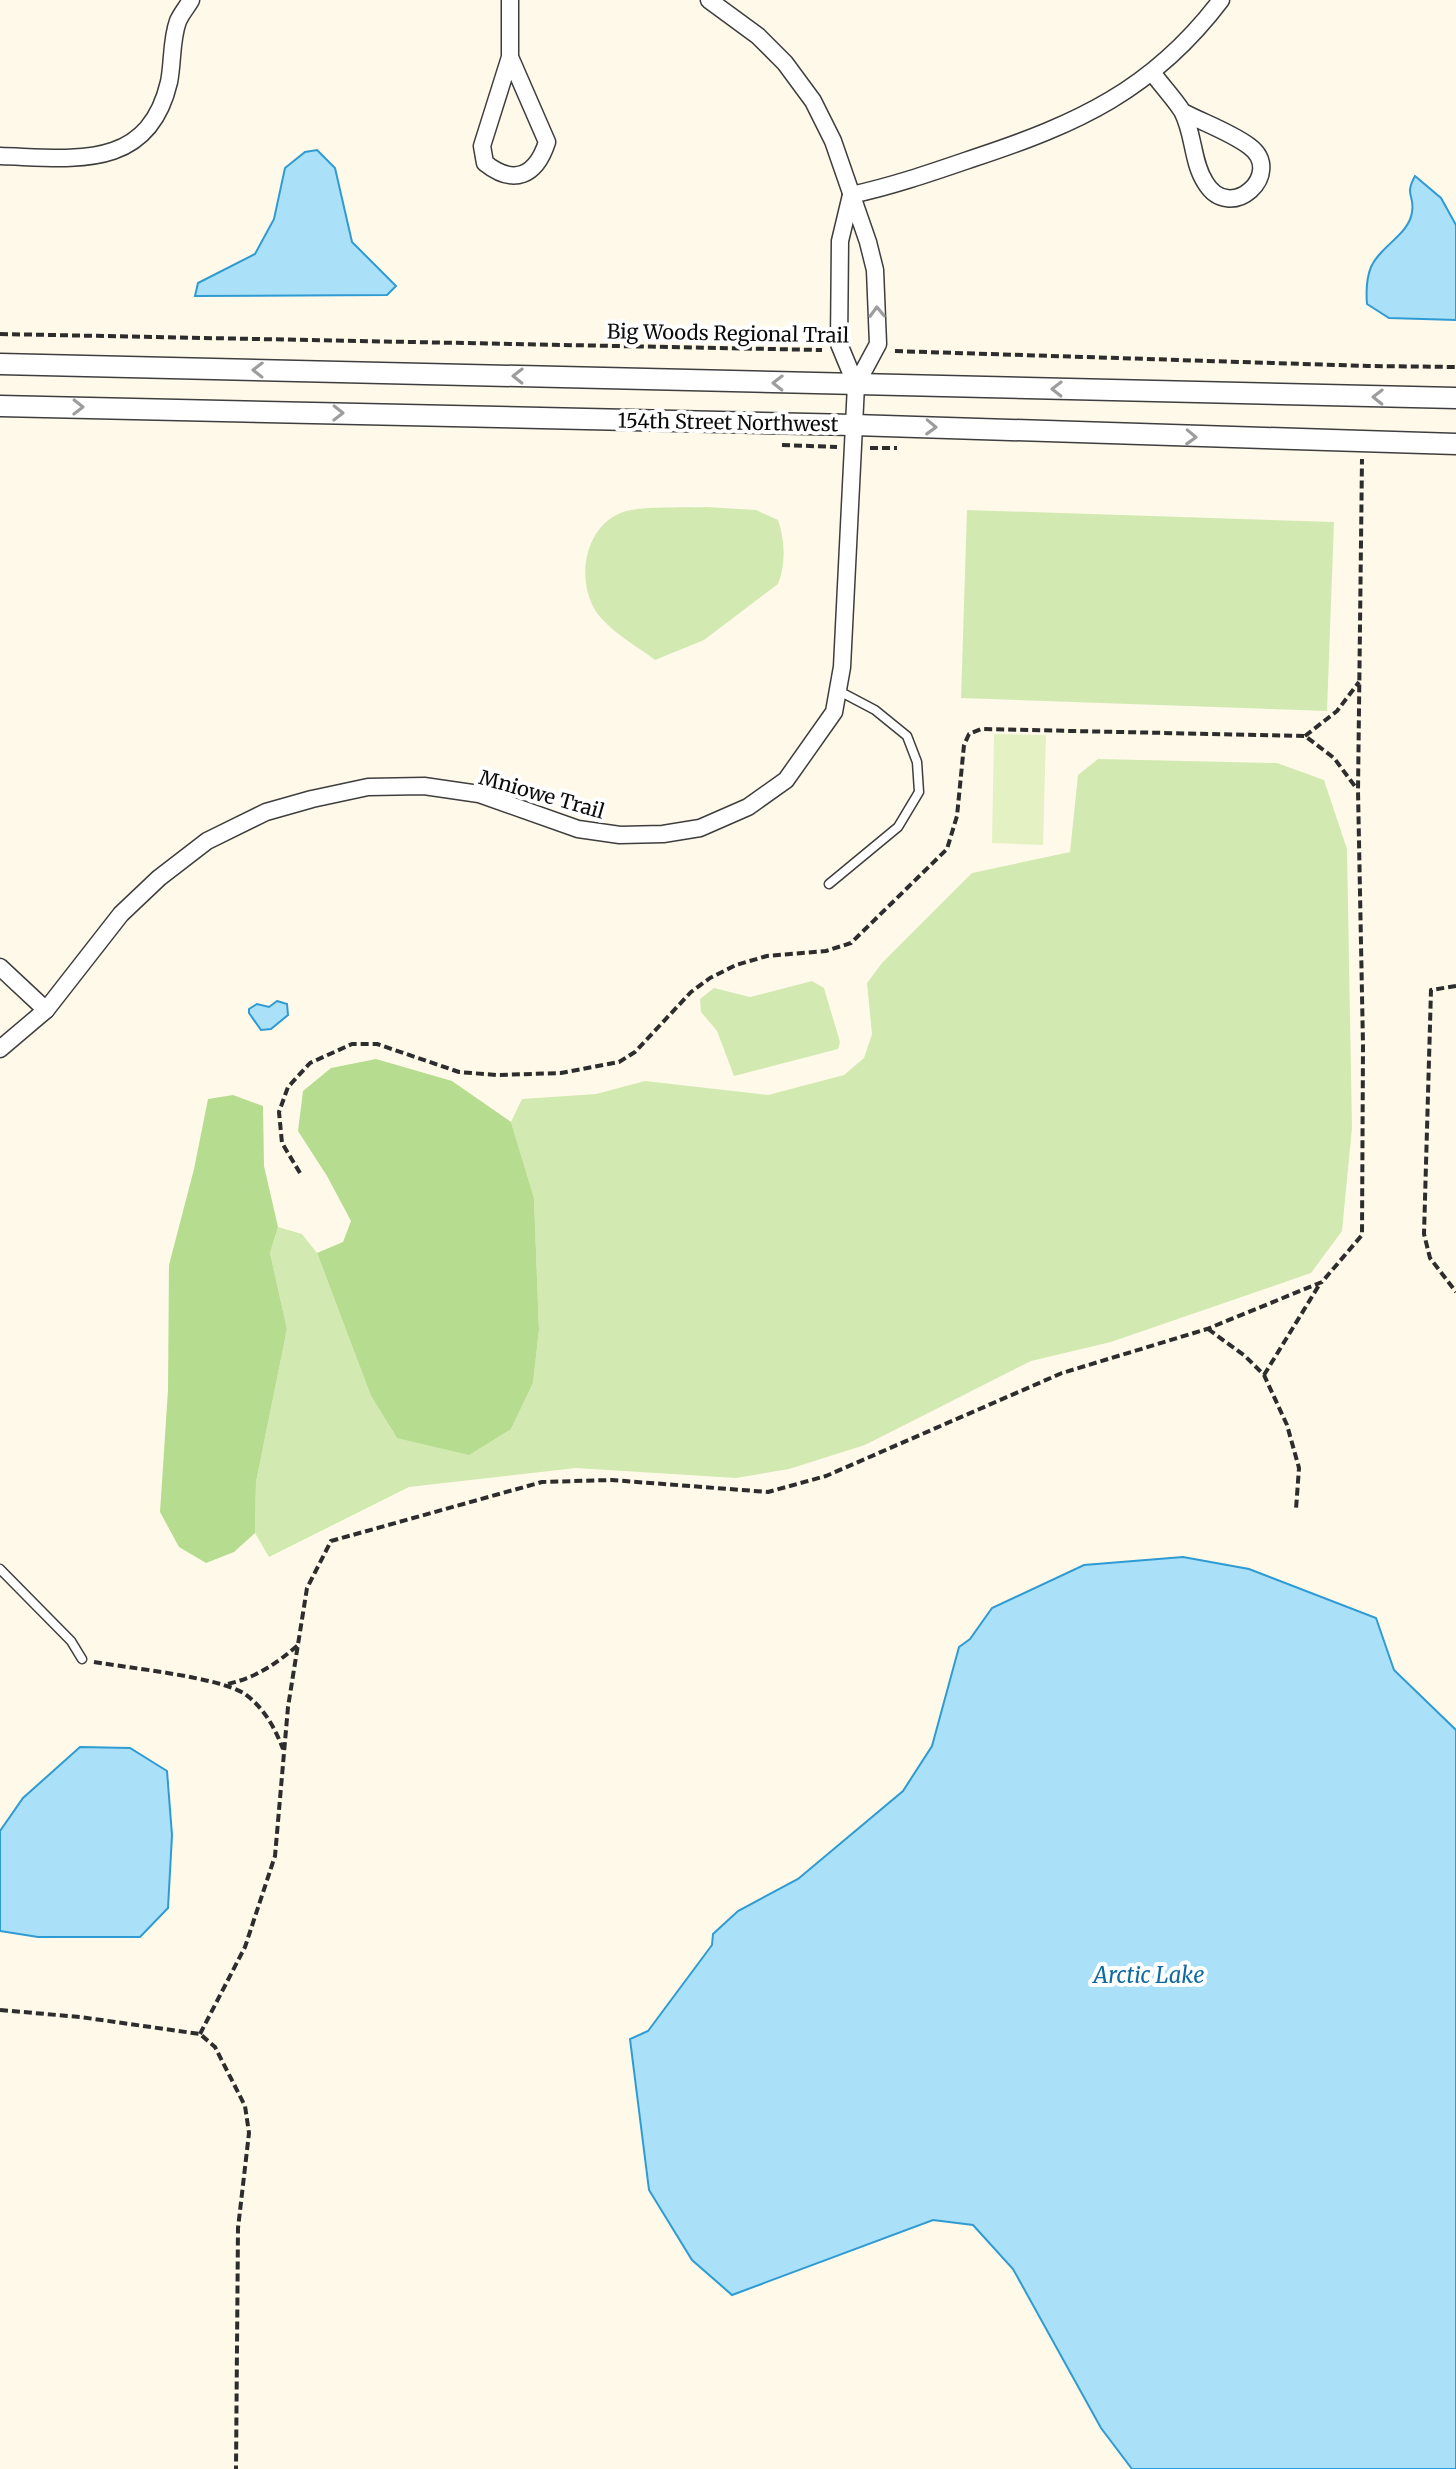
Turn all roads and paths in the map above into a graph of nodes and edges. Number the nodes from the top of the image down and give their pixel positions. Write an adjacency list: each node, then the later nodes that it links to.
1 (191, 0): 8 (street)
2 (510, 0): 5 (street)
3 (709, 0): 9 (street)
4 (1221, 0): 6 (street)
5 (510, 57): 5 (street)
6 (1152, 72): 7 (street); 9 (street)
7 (1183, 112): 7 (street)
8 (0, 156)
9 (851, 195): 11 (street); 12 (street, one-way to 9)
10 (0, 334): 11 (path, Big Woods Regional Trail)
11 (841, 350): 15 (street)
12 (874, 350): 14 (path, Big Woods Regional Trail); 15 (street)
13 (0, 364): 15 (street, 154th Street Northwest, one-way to 13)
14 (1456, 367)
15 (856, 385): 16 (street, 154th Street Northwest, one-way to 15); 18 (street, Mniowe Trail)
16 (1456, 398)
17 (0, 406): 18 (street, 154th Street Northwest, one-way to 18)
18 (854, 425): 19 (street, 154th Street Northwest, one-way to 19); 22 (street, Mniowe Trail)
19 (1456, 444)
20 (1362, 459): 21 (path)
21 (1359, 682): 23 (path); 24 (path)
22 (838, 691): 25 (lane); 28 (street, Mniowe Trail)
23 (1305, 736): 24 (path); 30 (path)
24 (1358, 791): 31 (path)
25 (829, 884)
26 (0, 967): 28 (street)
27 (1456, 986): 32 (path)
28 (46, 1010): 29 (street, Mniowe Trail)
29 (0, 1049)
30 (300, 1173)
31 (1322, 1282): 33 (path); 34 (path)
32 (1456, 1292)
33 (1207, 1329): 34 (path); 37 (path)
34 (1264, 1375): 35 (path)
35 (1296, 1509)
36 (0, 1569): 38 (lane)
37 (298, 1645): 39 (path); 40 (path)
38 (82, 1659): 39 (path)
39 (226, 1685): 40 (path)
40 (284, 1752): 42 (path)
41 (0, 2010): 42 (path)
42 (200, 2034): 43 (path)
43 (236, 2469)

